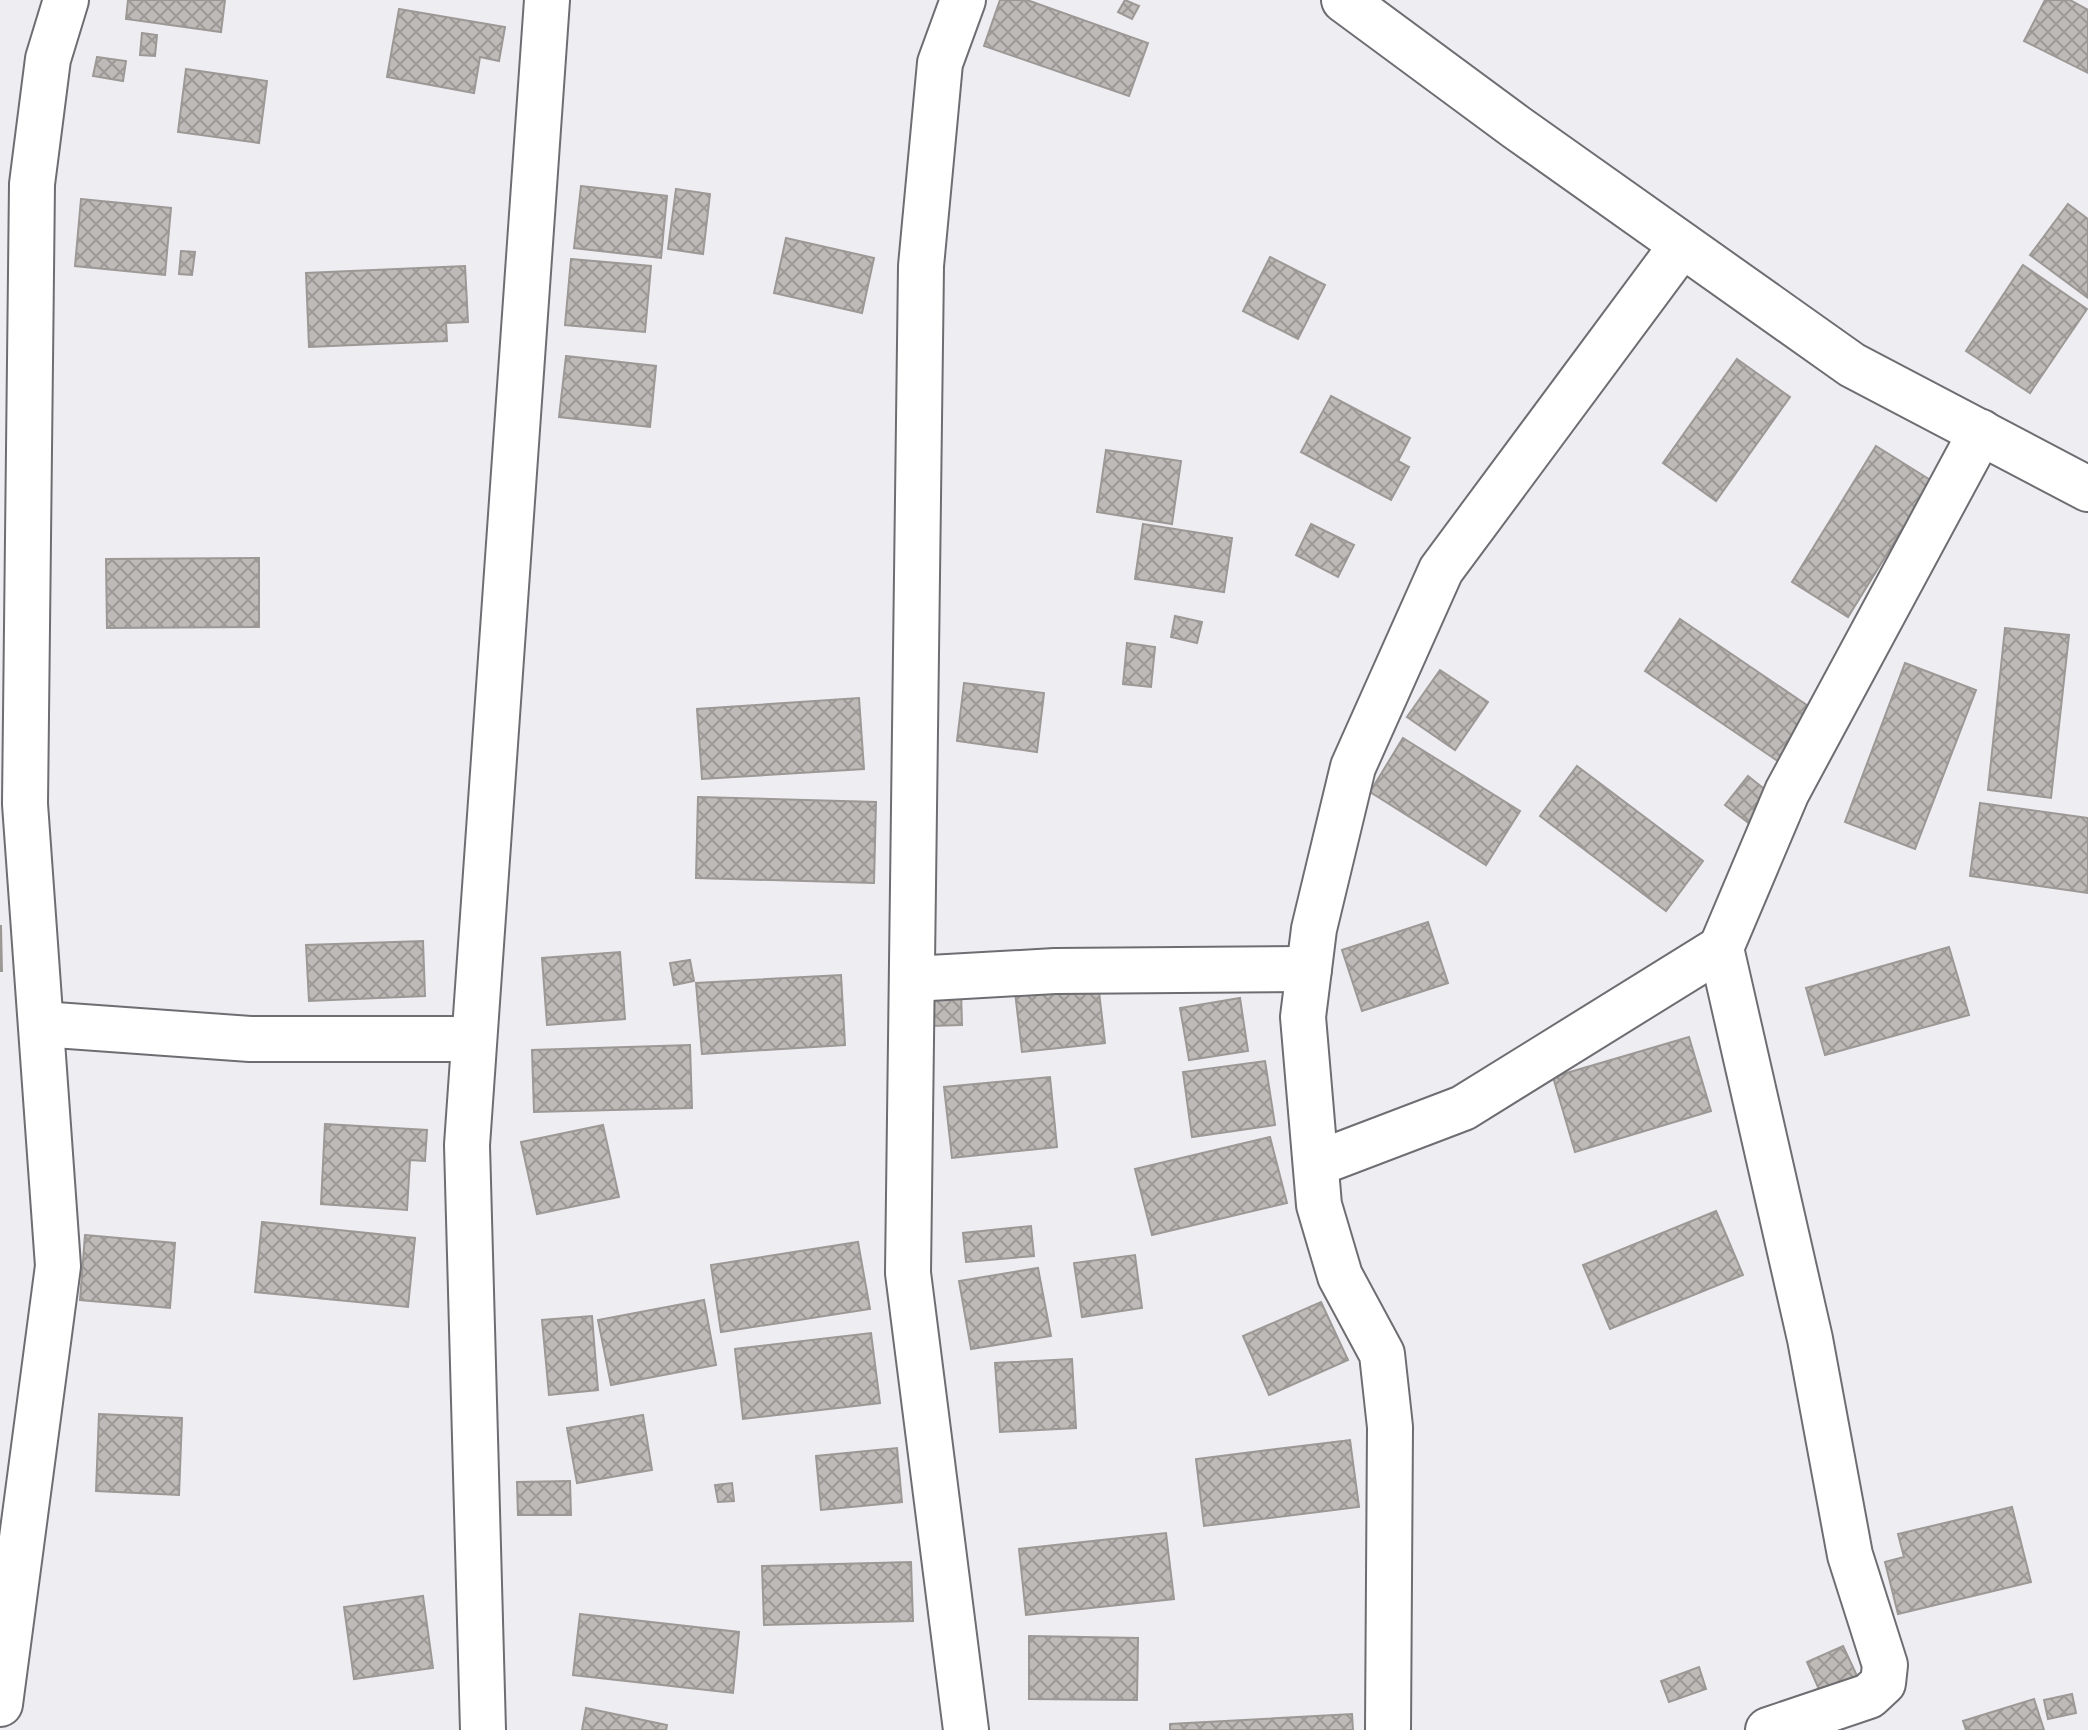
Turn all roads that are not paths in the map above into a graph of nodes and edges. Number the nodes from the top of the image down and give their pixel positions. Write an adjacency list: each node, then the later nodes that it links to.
1 (66, 0): 11 (street)
2 (547, 0): 12 (street)
3 (963, 0): 10 (street)
4 (1344, 0): 5 (street)
5 (1682, 245): 6 (street); 9 (street)
6 (1981, 432): 7 (street); 8 (street)
7 (2088, 489)
8 (1721, 948): 13 (street); 18 (street)
9 (1309, 969): 10 (street); 13 (street)
10 (912, 979): 16 (street)
11 (41, 1024): 12 (street); 14 (street)
12 (474, 1039): 15 (street)
13 (1316, 1164): 17 (street)
14 (0, 1704)
15 (483, 1730)
16 (966, 1730)
17 (1388, 1730)
18 (1768, 1730)

